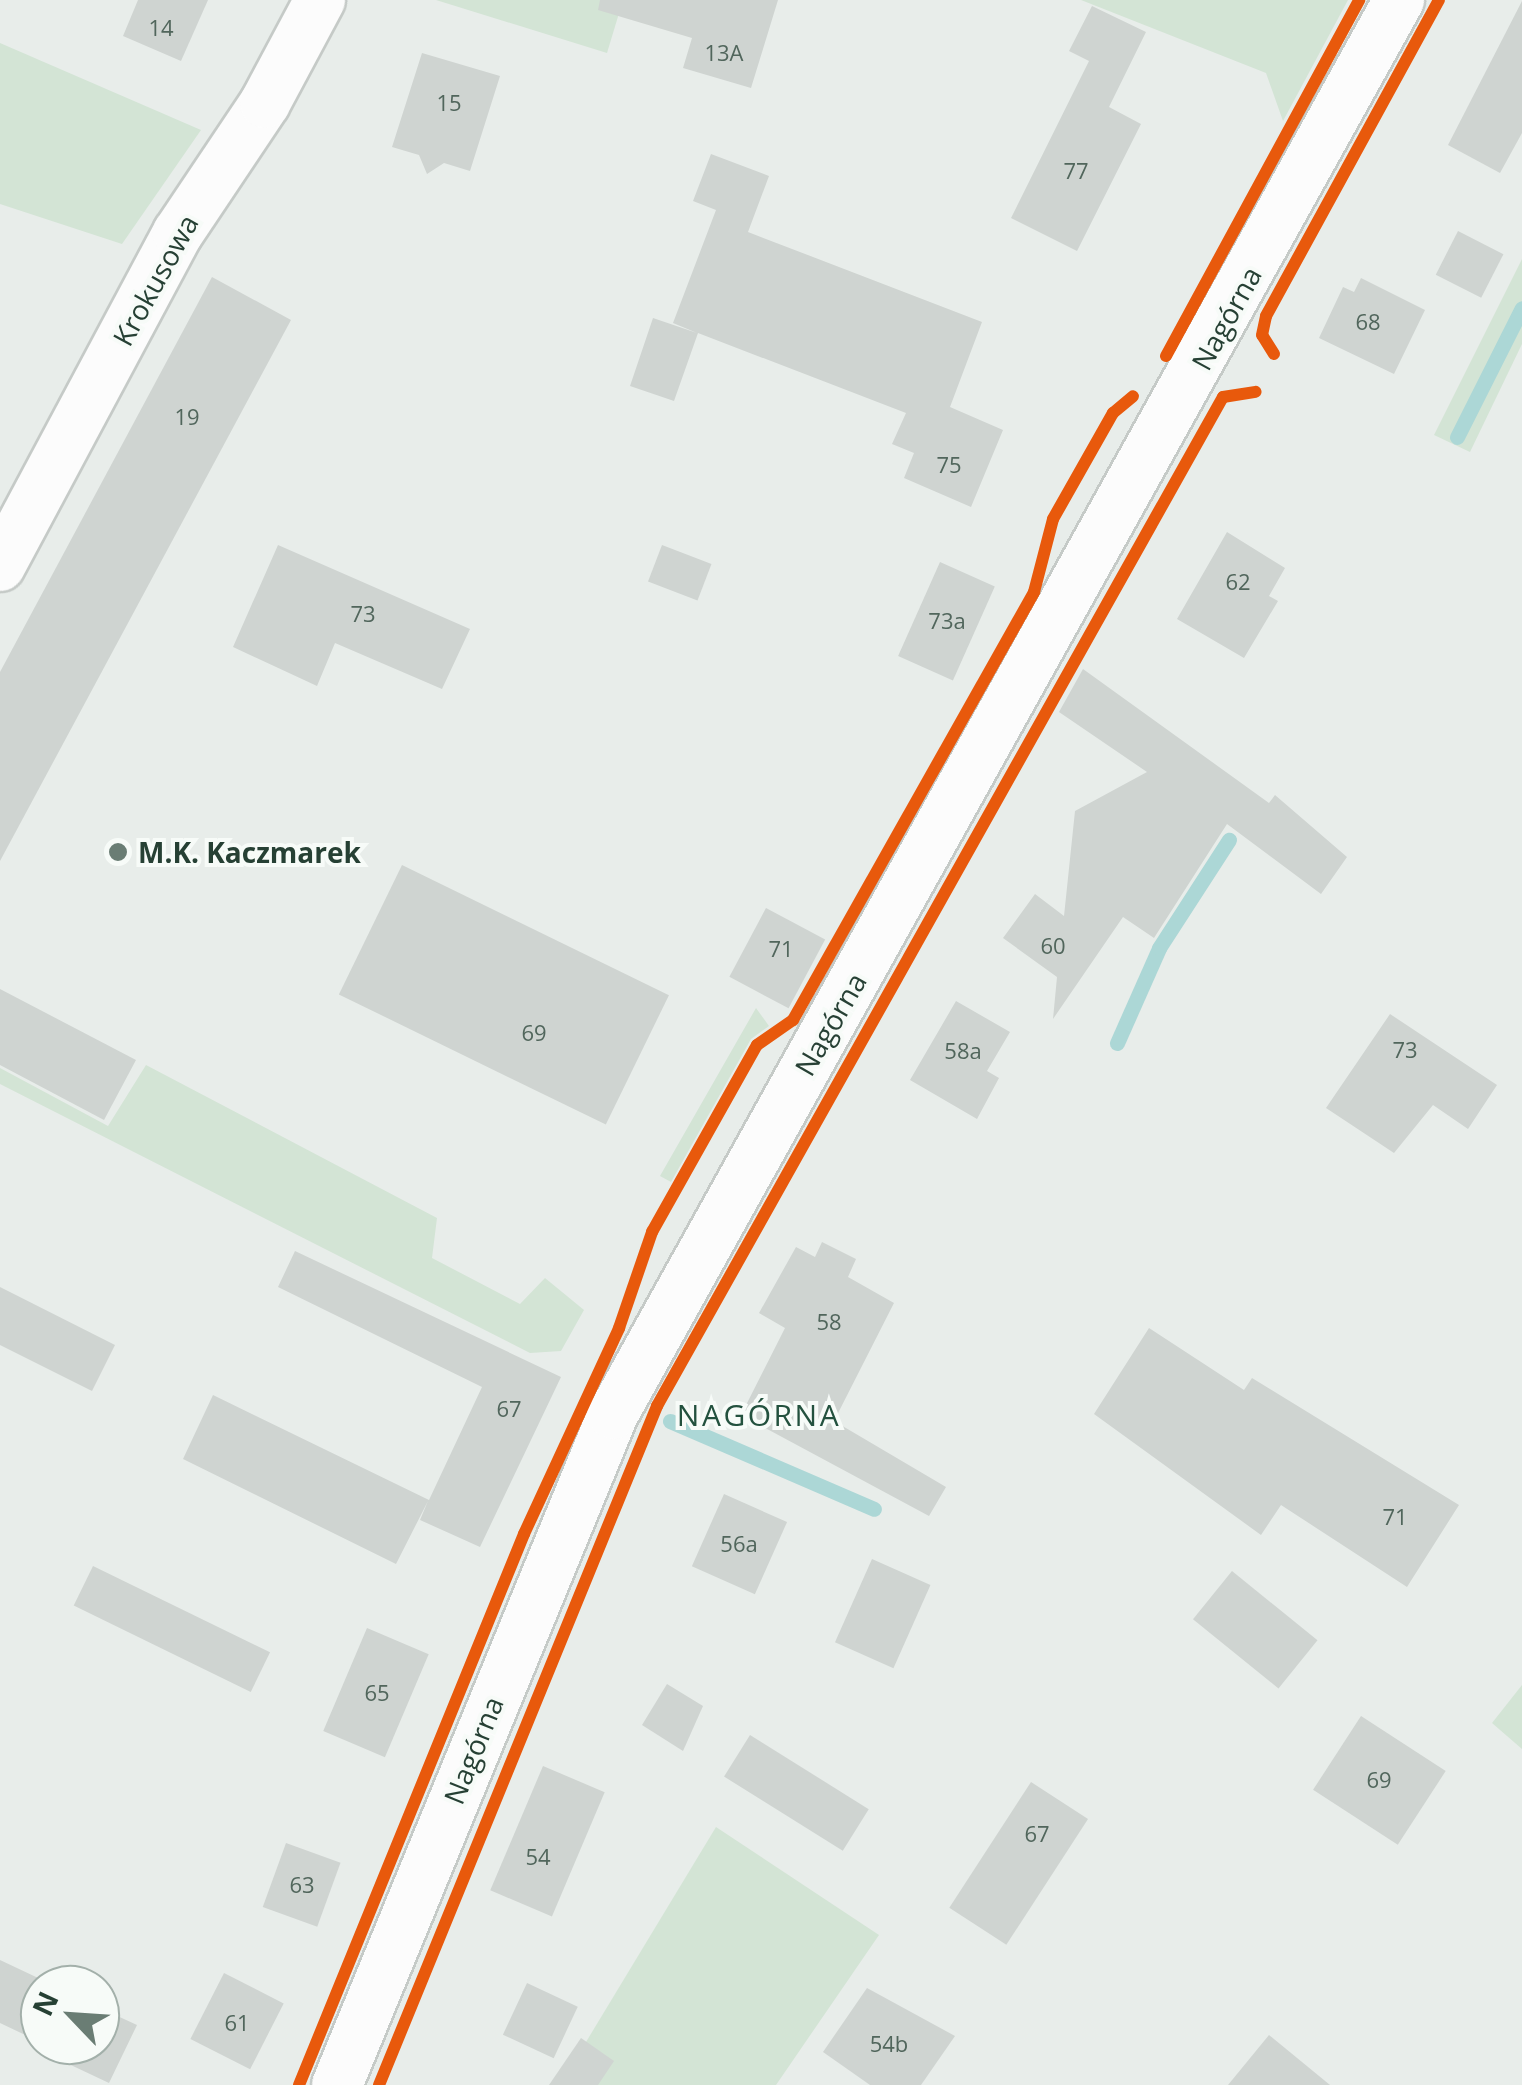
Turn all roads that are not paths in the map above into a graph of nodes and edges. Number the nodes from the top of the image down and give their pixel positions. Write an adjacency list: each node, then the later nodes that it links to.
1 (320, 0): 3 (street, Krokusowa)
2 (1399, 0): 4 (street, Nagórna)
3 (0, 566)
4 (338, 2085)

